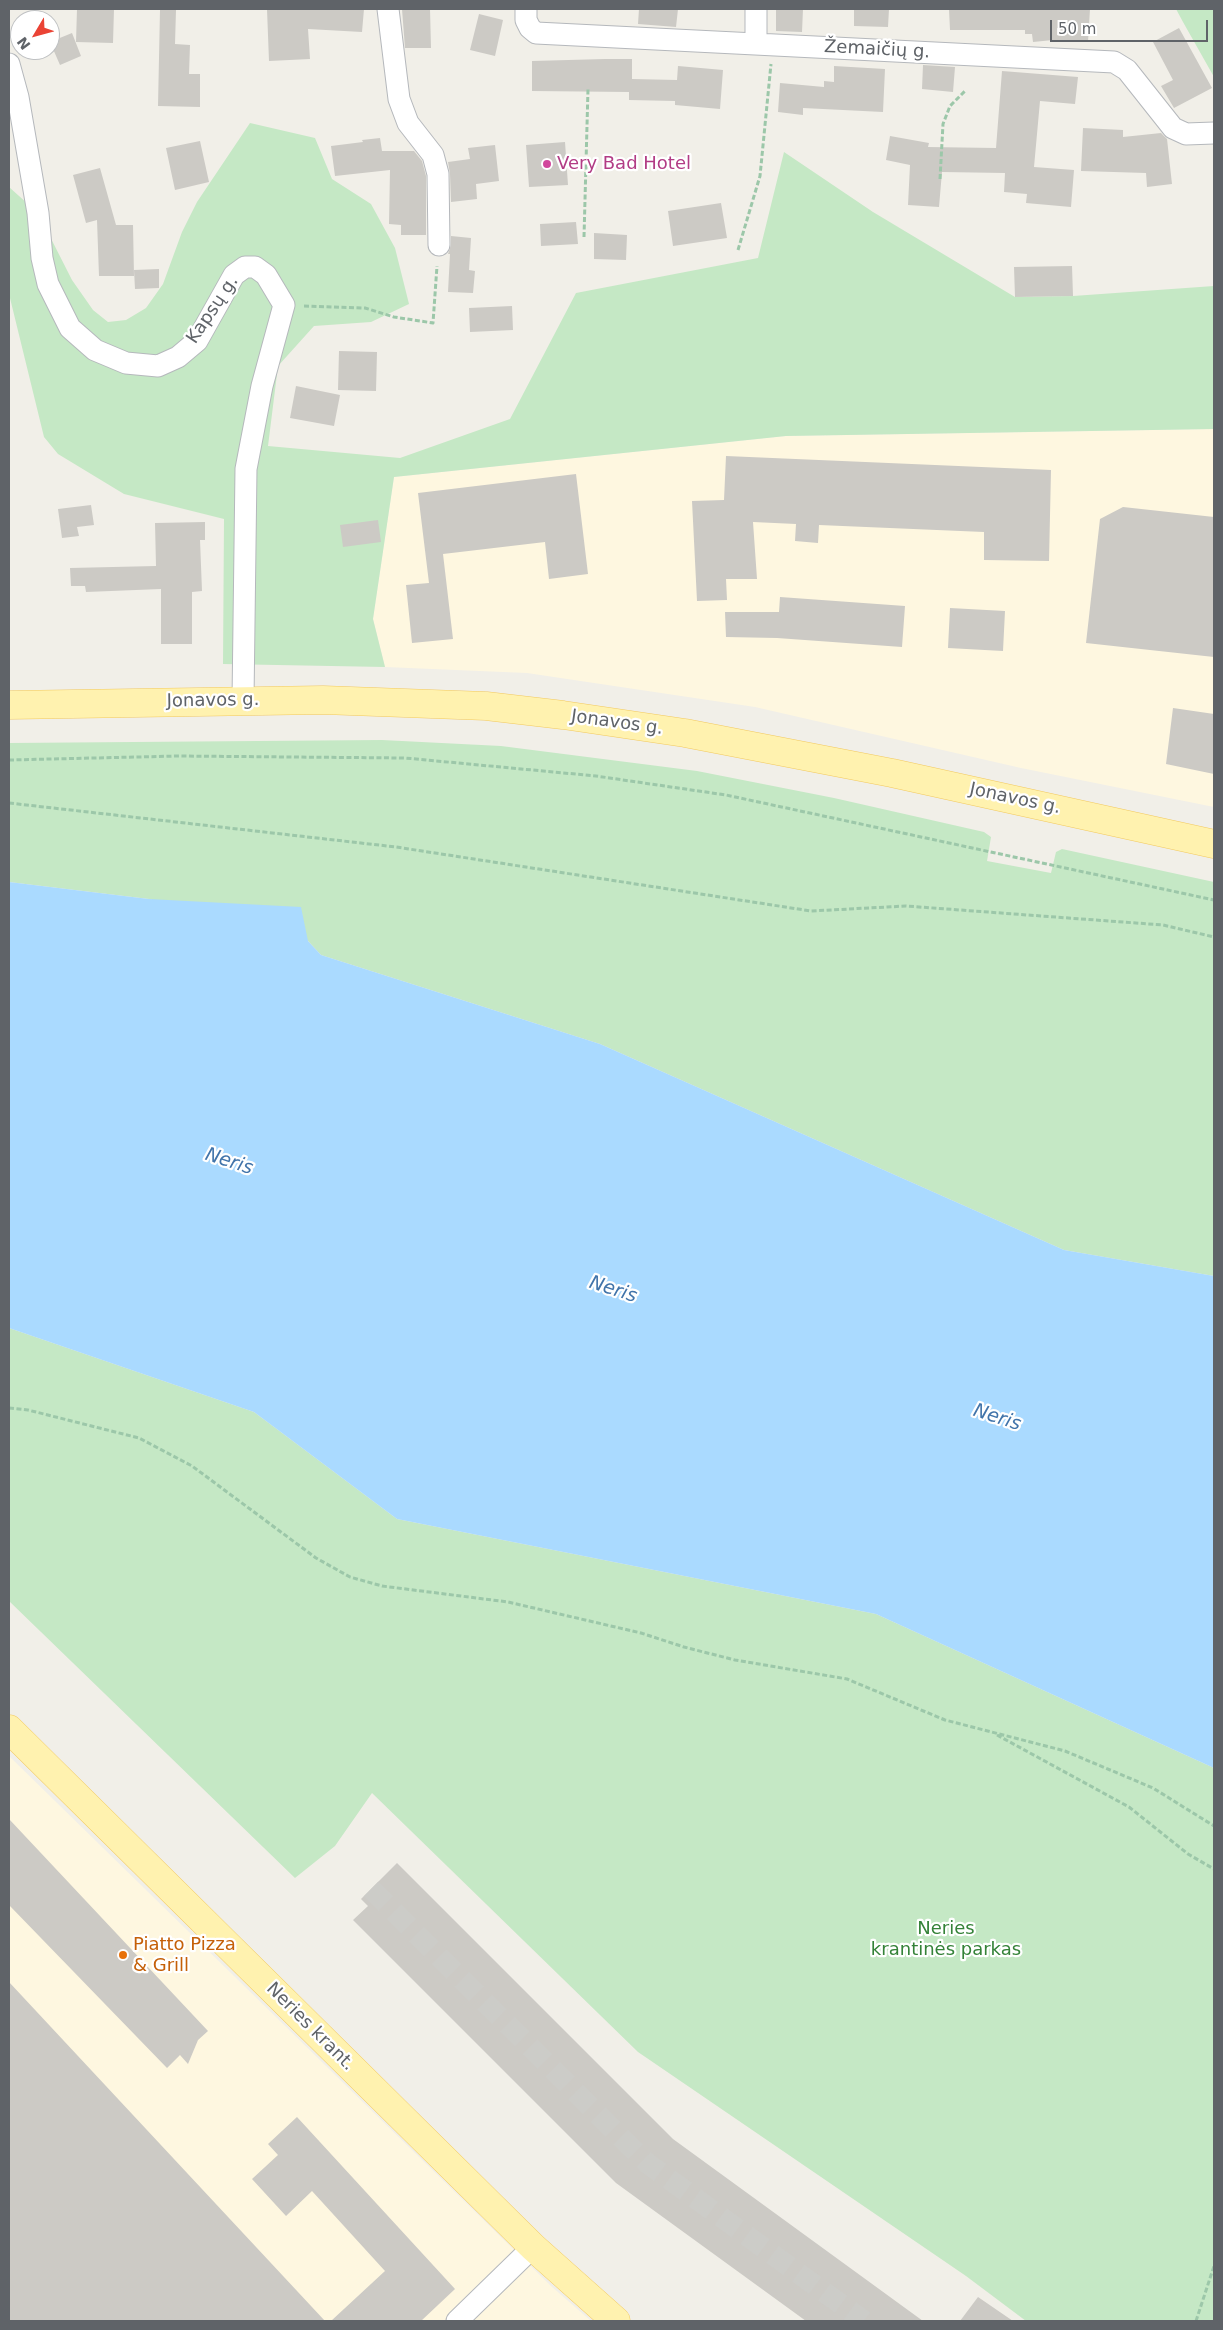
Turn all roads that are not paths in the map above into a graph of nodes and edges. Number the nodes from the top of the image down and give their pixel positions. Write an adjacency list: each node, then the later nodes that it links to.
1 (388, 9): 7 (street)
2 (526, 9): 4 (street, Žemaičių g.)
3 (756, 9): 4 (street)
4 (764, 44): 6 (street, Žemaičių g.)
5 (9, 64): 8 (street, Kapsų g.)
6 (1214, 134)
7 (439, 245)
8 (243, 700): 9 (main road, Jonavos g.); 10 (main road, Jonavos g.)
9 (9, 705)
10 (1214, 844)
11 (9, 1729): 12 (main road, Neries krant.)
12 (533, 2247): 13 (street); 14 (main road, Neries krant.)
13 (457, 2321)
14 (616, 2321)

